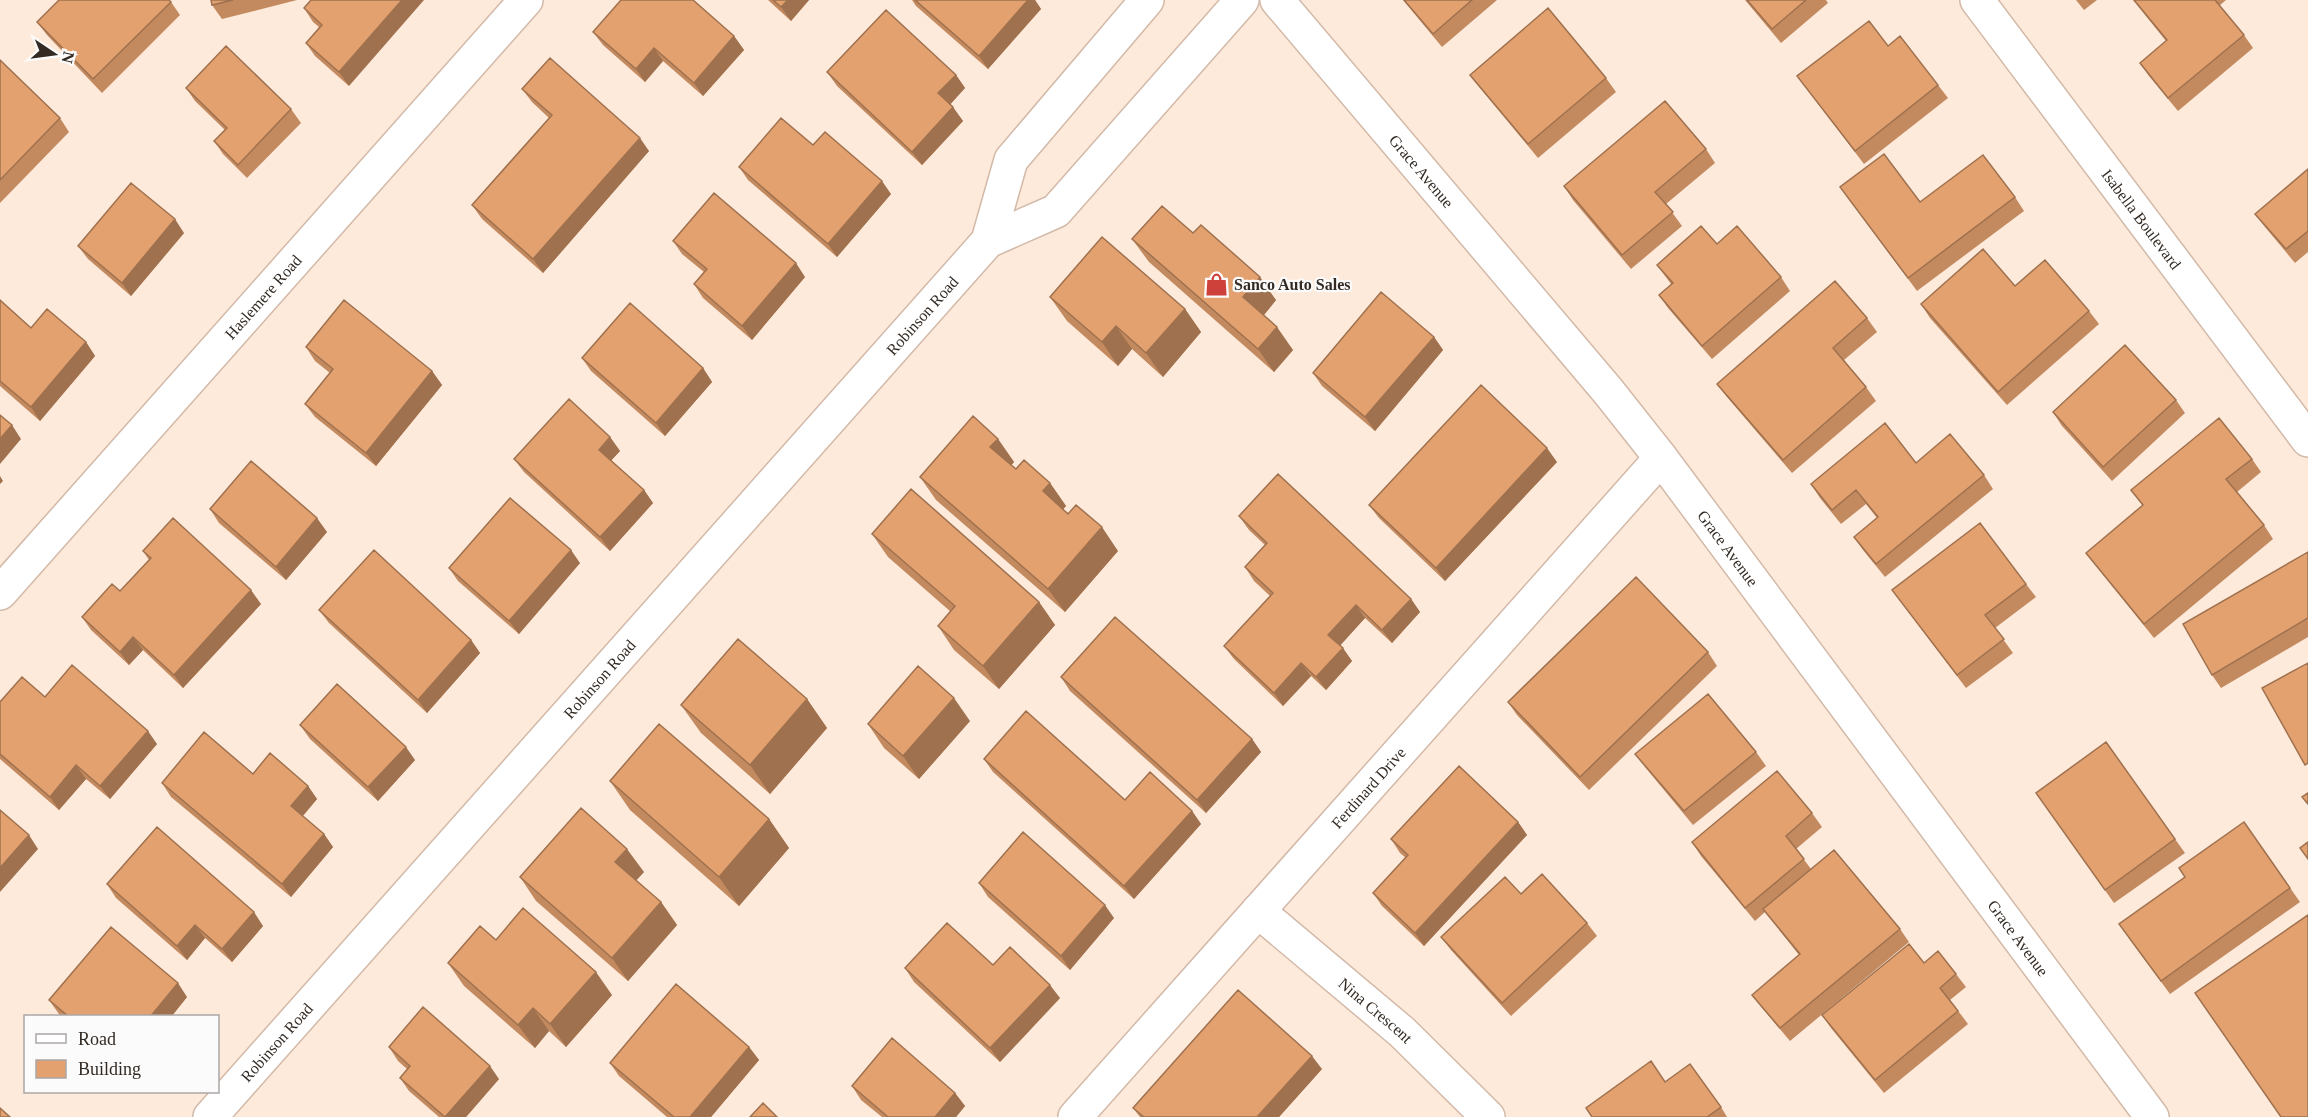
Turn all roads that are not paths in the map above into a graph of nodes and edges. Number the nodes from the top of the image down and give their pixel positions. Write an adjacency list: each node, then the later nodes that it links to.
1 (526, 0): 9 (main road, Haslemere Road)
2 (1147, 0): 6 (main road, Robinson Road)
3 (1242, 0): 6 (main road, Robinson Road)
4 (1277, 0): 8 (main road, Grace Avenue)
5 (1977, 0): 7 (main road, Isabella Boulevard)
6 (988, 241): 11 (main road, Robinson Road)
7 (2308, 440)
8 (1661, 458): 10 (main road, Ferdinard Drive); 14 (main road, Grace Avenue)
9 (0, 593)
10 (1258, 911): 12 (main road, Ferdinard Drive); 13 (main road, Nina Crescent)
11 (210, 1117)
12 (1075, 1117)
13 (1488, 1117)
14 (2152, 1117)

